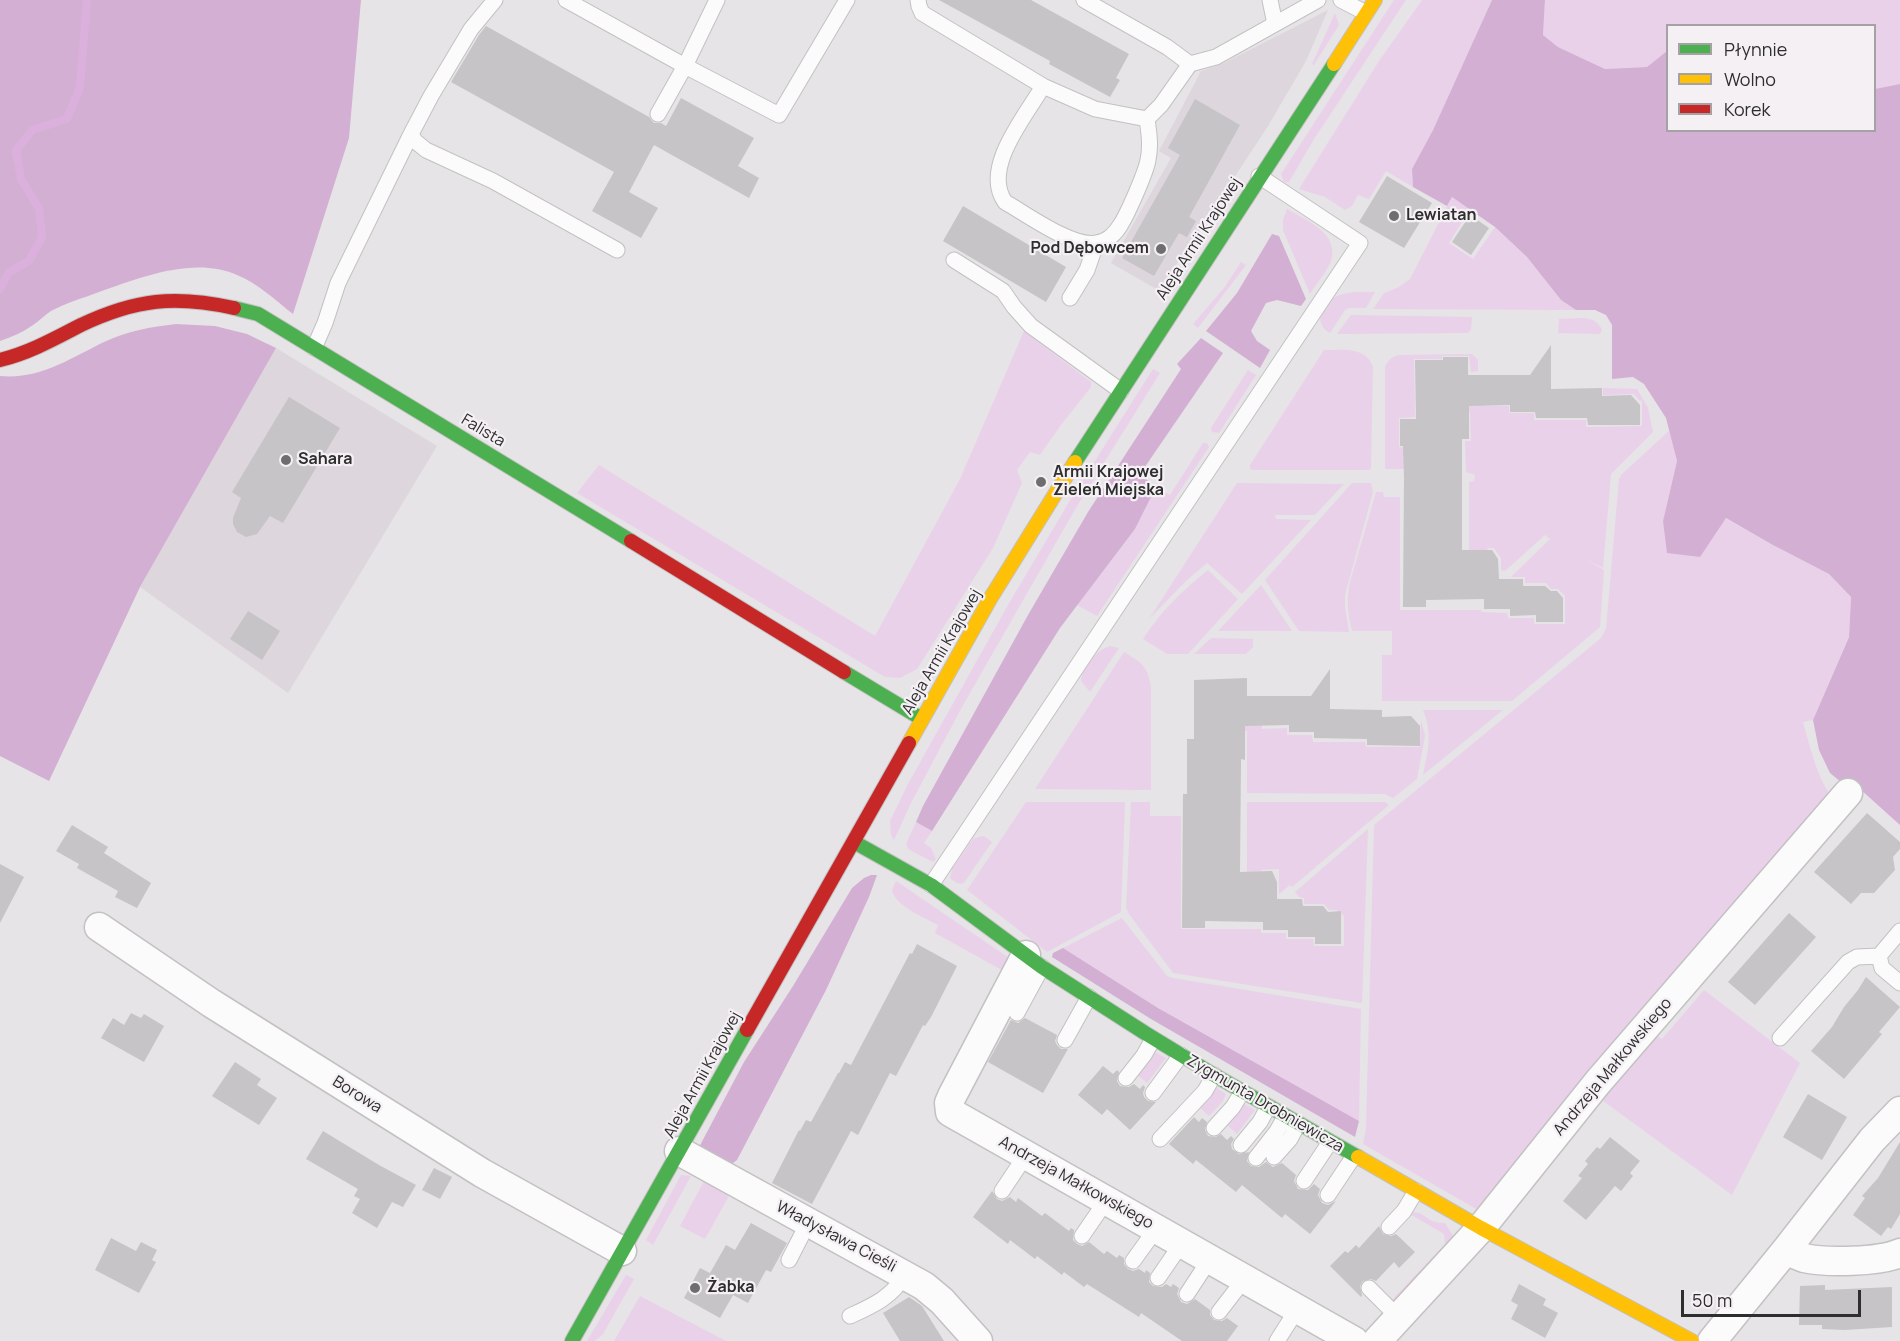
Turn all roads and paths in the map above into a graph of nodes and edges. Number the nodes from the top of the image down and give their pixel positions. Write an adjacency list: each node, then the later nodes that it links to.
1 (495, 0): 18 (lane)
2 (567, 0): 14 (lane)
3 (717, 0): 14 (lane)
4 (847, 0): 14 (lane)
5 (918, 0): 15 (lane)
6 (1084, 0): 13 (lane)
7 (1270, 0): 12 (lane)
8 (1318, 0): 12 (lane)
9 (1341, 0): 11 (lane)
10 (1375, 0): 11 (street, Aleja Armii Krajowej)
11 (1366, 13): 19 (street, Aleja Armii Krajowej)
12 (1275, 24): 13 (lane)
13 (1190, 64): 17 (lane)
14 (685, 66): 16 (lane)
15 (1043, 86): 17 (lane); 20 (lane)
16 (658, 114)
17 (1146, 119): 20 (lane)
18 (411, 134): 21 (lane); 24 (lane)
19 (1259, 176): 26 (street, Aleja Armii Krajowej); 30 (lane)
20 (1096, 244): 23 (lane)
21 (617, 250)
22 (954, 260): 26 (lane)
23 (1070, 298)
24 (314, 348): 25 (street, Falista); 27 (street, Falista)
25 (0, 360)
26 (1121, 391): 27 (street, Aleja Armii Krajowej)
27 (922, 719): 29 (street, Aleja Armii Krajowej)
28 (1848, 793): 65 (street, Andrzeja Małkowskiego)
29 (854, 842): 30 (street, Zygmunta Drobniewicza); 53 (street, Aleja Armii Krajowej)
30 (931, 885): 34 (street, Zygmunta Drobniewicza)
31 (99, 927): 70 (street, Borowa)
32 (1900, 931): 33 (lane)
33 (1879, 956): 35 (lane); 38 (lane)
34 (1034, 961): 36 (street, Zygmunta Drobniewicza); 37 (lane); 54 (street, Andrzeja Małkowskiego)
35 (1900, 983)
36 (1089, 998): 39 (street, Zygmunta Drobniewicza); 40 (lane)
37 (1017, 1013)
38 (1780, 1038)
39 (1154, 1039): 41 (street, Zygmunta Drobniewicza); 43 (lane)
40 (1065, 1040)
41 (1181, 1055): 42 (street, Zygmunta Drobniewicza); 45 (lane)
42 (1214, 1075): 44 (street, Zygmunta Drobniewicza); 50 (lane)
43 (1126, 1078)
44 (1242, 1092): 46 (street, Zygmunta Drobniewicza); 49 (lane)
45 (1153, 1093)
46 (1268, 1107): 48 (street, Zygmunta Drobniewicza); 52 (lane)
47 (1900, 1111): 69 (street)
48 (1292, 1121): 51 (street, Zygmunta Drobniewicza); 56 (lane); 57 (lane)
49 (1214, 1128)
50 (1160, 1139)
51 (1330, 1142): 55 (street, Zygmunta Drobniewicza); 58 (lane)
52 (1241, 1145)
53 (679, 1151): 63 (street, Władysława Cieśli); 70 (street, Aleja Armii Krajowej)
54 (1026, 1155): 59 (lane); 62 (street, Andrzeja Małkowskiego)
55 (1354, 1156): 60 (street, Zygmunta Drobniewicza); 61 (lane)
56 (1274, 1157)
57 (1256, 1158)
58 (1304, 1181)
59 (1002, 1191)
60 (1416, 1191): 64 (lane); 65 (street, Zygmunta Drobniewicza)
61 (1328, 1195)
62 (1106, 1201): 66 (street, Andrzeja Małkowskiego); 67 (lane)
63 (809, 1221): 73 (lane); 75 (street, Władysława Cieśli)
64 (1389, 1227)
65 (1481, 1228): 83 (street, Andrzeja Małkowskiego); 89 (street, Zygmunta Drobniewicza)
66 (1156, 1229): 68 (street, Andrzeja Małkowskiego); 74 (lane)
67 (1082, 1236)
68 (1182, 1243): 72 (street, Andrzeja Małkowskiego); 76 (lane)
69 (1786, 1250): 71 (street); 90 (street)
70 (622, 1251): 85 (street, Aleja Armii Krajowej)
71 (1900, 1253)
72 (1210, 1259): 77 (street, Andrzeja Małkowskiego); 79 (lane)
73 (789, 1260)
74 (1133, 1261)
75 (905, 1274): 82 (lane); 86 (street, Władysława Cieśli)
76 (1158, 1278)
77 (1243, 1278): 80 (street, Andrzeja Małkowskiego); 81 (lane)
78 (1369, 1288): 83 (lane)
79 (1187, 1294)
80 (1298, 1308): 84 (street, Andrzeja Małkowskiego); 87 (lane)
81 (1219, 1312)
82 (850, 1316)
83 (1399, 1318): 88 (street, Andrzeja Małkowskiego)
84 (1339, 1337)
85 (572, 1341)
86 (978, 1341)
87 (1277, 1341)
88 (1377, 1341)
89 (1692, 1341)
90 (1712, 1341)

